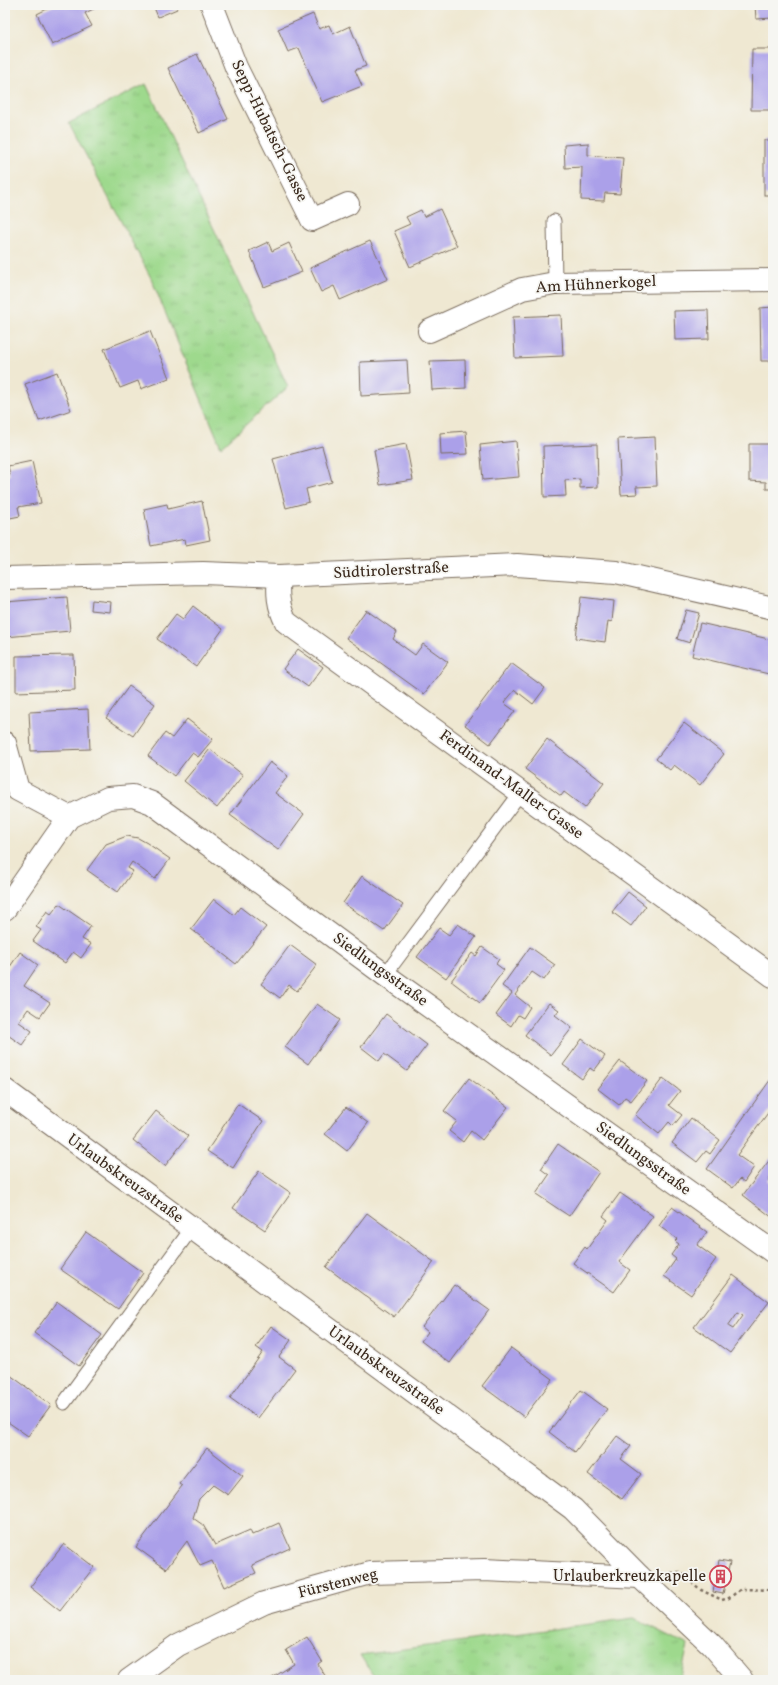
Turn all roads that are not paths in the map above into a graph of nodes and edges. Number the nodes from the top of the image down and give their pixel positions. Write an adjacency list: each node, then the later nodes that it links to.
1 (212, 5): 2 (street, Sepp-Hubatsch-Gasse)
2 (348, 204)
3 (554, 221): 5 (lane)
4 (773, 280): 5 (street, Am Hühnerkogel)
5 (555, 283): 6 (street, Am Hühnerkogel)
6 (428, 331)
7 (278, 576): 8 (street, Südtirolerstraße); 9 (street, Südtirolerstraße); 11 (street, Ferdinand-Maller-Gasse)
8 (5, 578)
9 (773, 608)
10 (5, 743): 12 (street)
11 (521, 792): 14 (lane); 15 (street, Ferdinand-Maller-Gasse)
12 (69, 817): 13 (street, Siedlungsstraße); 14 (street, Siedlungsstraße)
13 (5, 909)
14 (385, 975): 18 (street, Siedlungsstraße)
15 (773, 976)
16 (5, 1090): 17 (street, Urlaubskreuzstraße)
17 (192, 1228): 19 (lane); 20 (street, Urlaubskreuzstraße)
18 (773, 1252)
19 (64, 1403)
20 (640, 1577): 21 (street, Urlaubskreuzstraße); 22 (street, Fürstenweg)
21 (712, 1645): 23 (street); 24 (street, Urlaubskreuzstraße)
22 (129, 1680)
23 (729, 1680)
24 (742, 1680)

